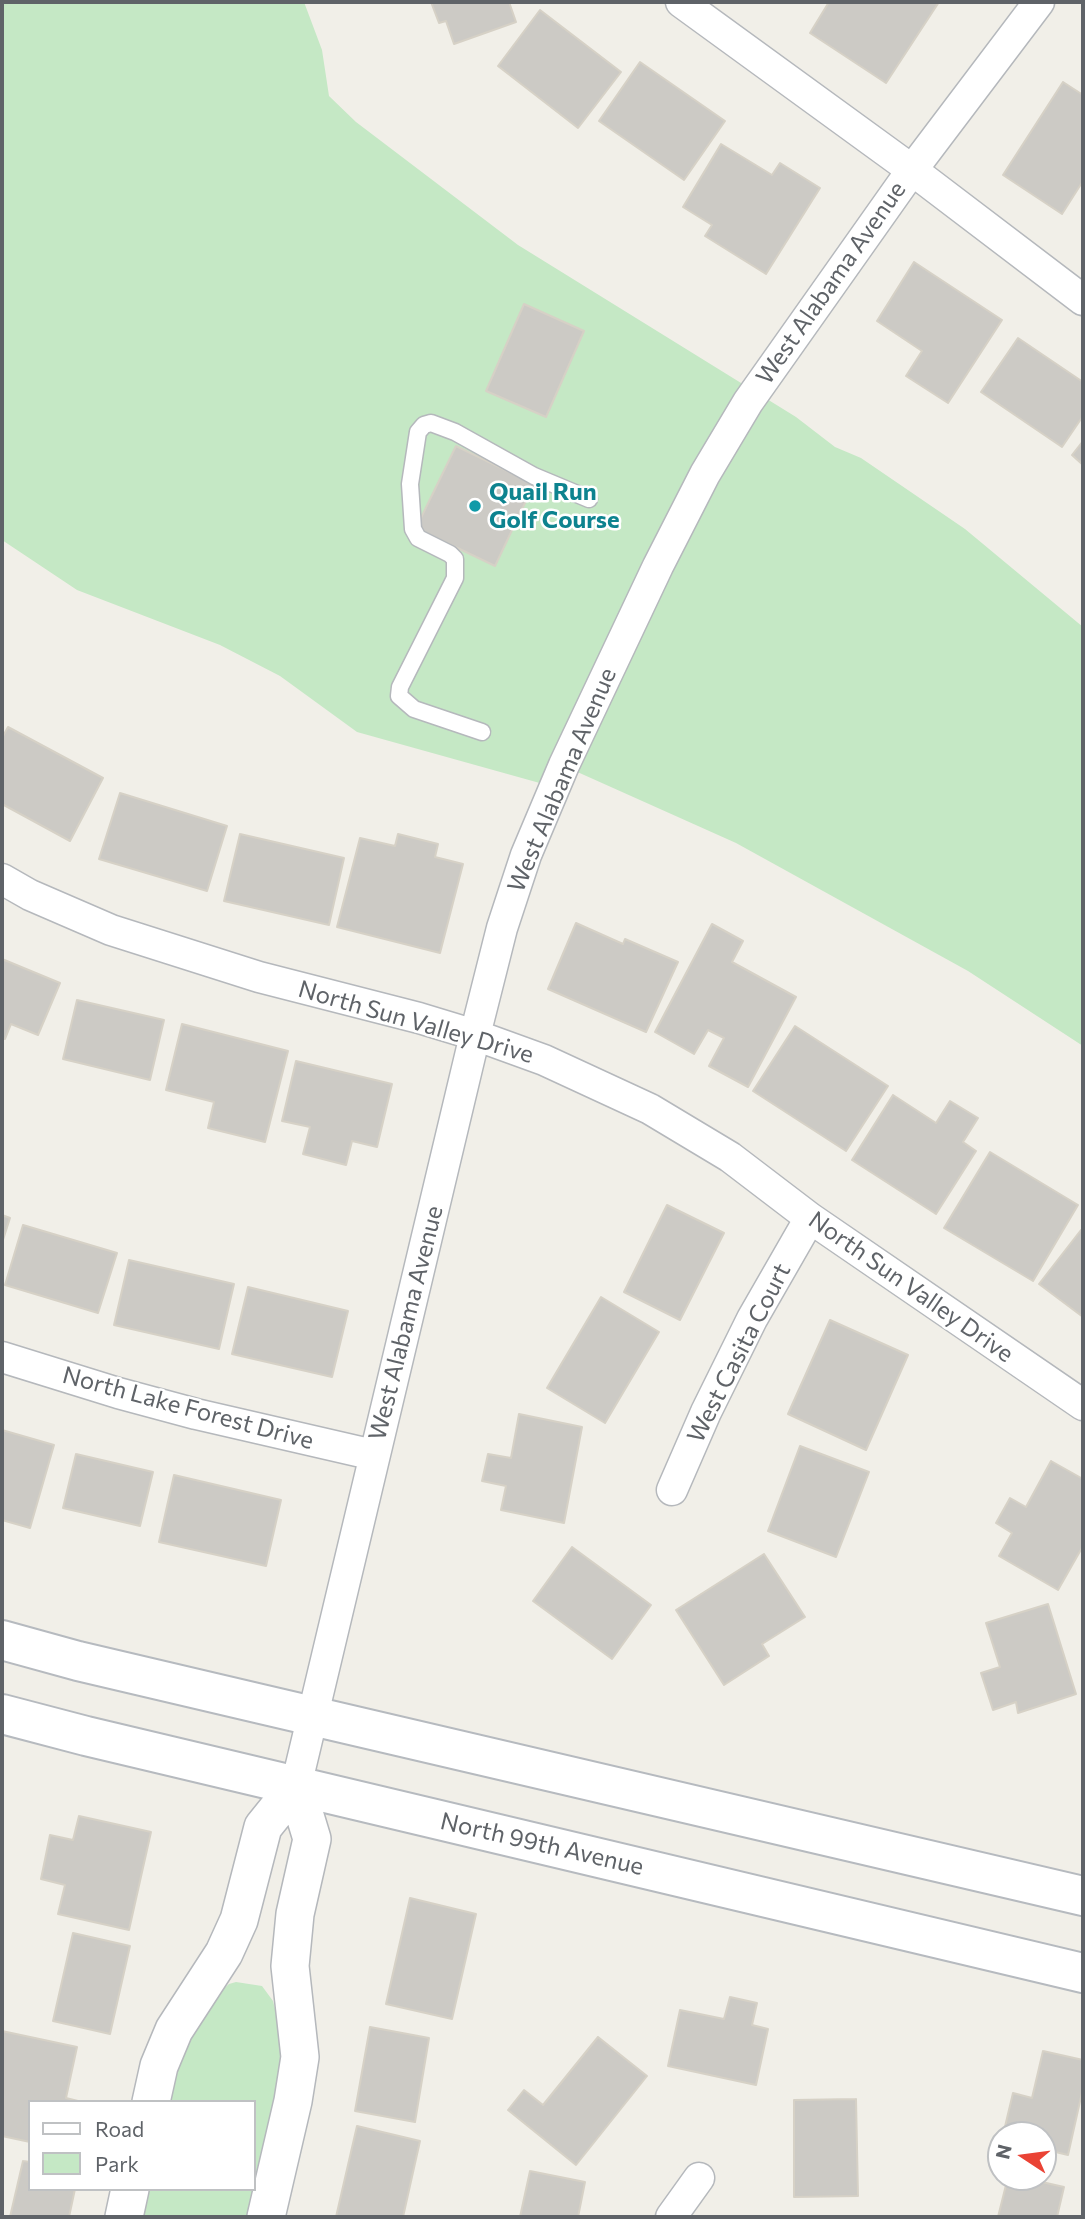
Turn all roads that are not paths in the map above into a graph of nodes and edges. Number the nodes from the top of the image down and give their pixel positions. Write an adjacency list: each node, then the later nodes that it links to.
1 (681, 2): 3 (street)
2 (1039, 2): 3 (street, West Alabama Avenue)
3 (912, 170): 4 (street); 8 (street, West Alabama Avenue)
4 (1083, 300)
5 (589, 499): 6 (lane)
6 (482, 732)
7 (2, 879): 8 (street, North Sun Valley Drive)
8 (475, 1035): 9 (street, North Sun Valley Drive); 12 (street, West Alabama Avenue)
9 (810, 1218): 11 (street, North Sun Valley Drive); 13 (street, West Casita Court)
10 (2, 1357): 12 (street, North Lake Forest Drive)
11 (1083, 1405)
12 (374, 1455): 16 (street, West Alabama Avenue)
13 (672, 1490)
14 (2, 1640): 16 (main road)
15 (2, 1713): 17 (main road, North 99th Avenue)
16 (312, 1716): 17 (street, West Alabama Avenue); 18 (main road)
17 (296, 1786): 19 (main road, North 99th Avenue); 20 (street, West Alabama Avenue); 24 (street, West Alabama Avenue)
18 (1083, 1896)
19 (1083, 1973)
20 (150, 2100)
21 (699, 2178): 25 (street)
22 (130, 2191): 23 (street)
23 (124, 2217)
24 (266, 2217)
25 (671, 2217)

